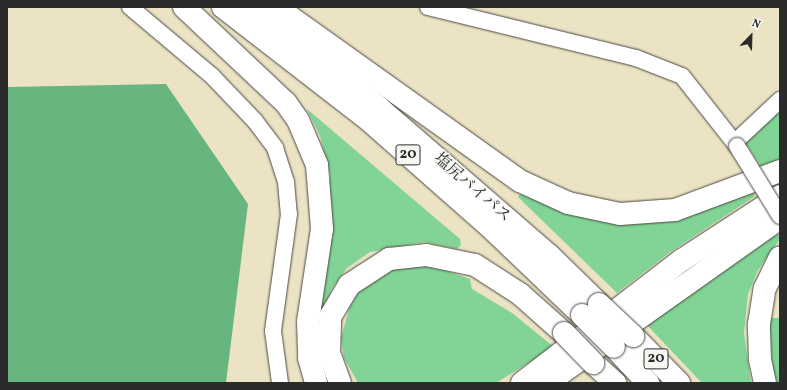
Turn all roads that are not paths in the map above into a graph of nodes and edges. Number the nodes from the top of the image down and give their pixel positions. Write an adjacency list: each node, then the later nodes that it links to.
1 (130, 7): 14 (street)
2 (184, 7): 15 (highway)
3 (223, 7): 13 (highway, 塩尻バイパス / 20)
4 (252, 7): 13 (highway, 塩尻バイパス / 20)
5 (276, 7): 9 (highway)
6 (428, 7): 8 (street)
7 (780, 100): 8 (street)
8 (736, 144): 11 (street, bridge)
9 (780, 171)
10 (780, 196): 17 (highway)
11 (780, 217): 18 (highway)
12 (780, 257): 22 (highway)
13 (591, 310): 20 (highway, 塩尻バイパス / 20, bridge); 21 (highway, 塩尻バイパス / 20, bridge)
14 (280, 383)
15 (316, 383)
16 (340, 383): 19 (highway, bridge)
17 (522, 383)
18 (547, 383)
19 (615, 383)
20 (648, 383)
21 (678, 383)
22 (765, 383)

